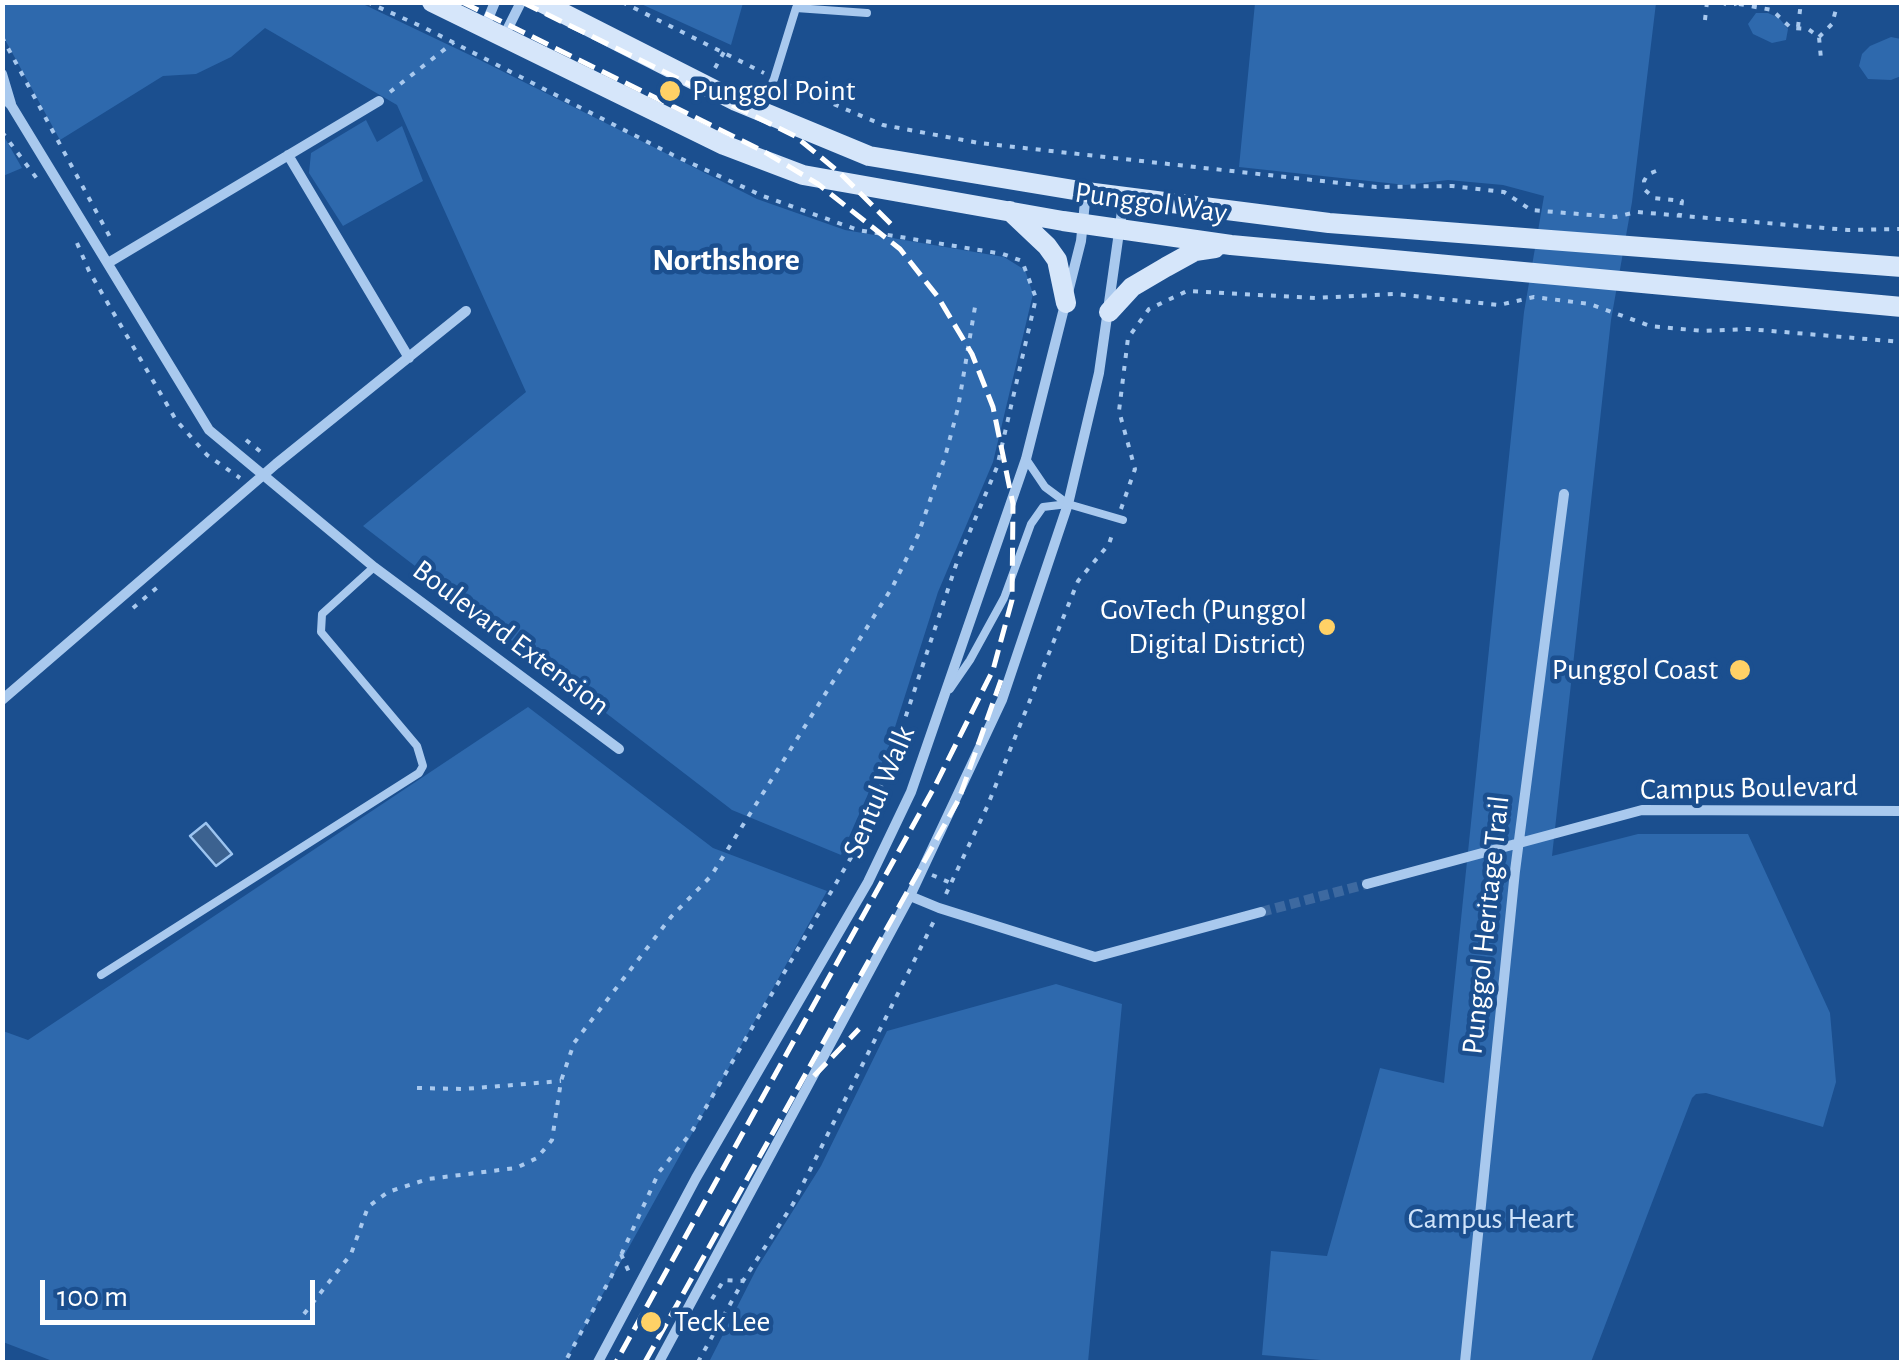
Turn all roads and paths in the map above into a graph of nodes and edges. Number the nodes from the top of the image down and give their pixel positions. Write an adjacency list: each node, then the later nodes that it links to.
1 (432, 2): 16 (main road, Punggol Way)
2 (496, 2): 16 (street)
3 (521, 2): 16 (street)
4 (542, 2): 12 (main road, Punggol Way)
5 (622, 2): 20 (path)
6 (1707, 2): 14 (path)
7 (1722, 2): 10 (path)
8 (1801, 2): 15 (path)
9 (1838, 2): 18 (path)
10 (1740, 3): 11 (path)
11 (1758, 4): 15 (path)
12 (572, 12): 27 (main road, Punggol Way)
13 (867, 13): 24 (lane)
14 (1705, 20)
15 (1798, 28): 18 (path)
16 (494, 31): 34 (main road, Punggol Way)
17 (2, 36): 40 (path)
18 (1819, 36): 21 (path)
19 (454, 42): 26 (path)
20 (724, 52): 22 (path); 24 (path)
21 (1822, 59)
22 (713, 72)
23 (2, 74): 25 (street, Boulevard Extension)
24 (774, 79): 27 (lane); 35 (path)
25 (7, 101): 42 (street, Boulevard Extension)
26 (379, 101): 29 (street)
27 (758, 110): 32 (main road, Punggol Way)
28 (678, 144): 30 (path)
29 (288, 155): 40 (street); 50 (street)
30 (673, 155)
31 (1656, 170): 35 (path)
32 (1086, 192): 33 (main road, Punggol Way); 36 (street, Sentul Walk)
33 (1124, 196): 37 (street); 43 (main road, Punggol Way)
34 (1010, 211): 36 (main road, Punggol Way); 45 (main road)
35 (1680, 215): 38 (path)
36 (1084, 224): 37 (main road, Punggol Way); 45 (street, Sentul Walk)
37 (1118, 229): 39 (main road, Punggol Way); 48 (street)
38 (1902, 230)
39 (1232, 245): 46 (main road, Punggol Way); 48 (main road)
40 (120, 256): 42 (street)
41 (1022, 261): 63 (path)
42 (108, 264): 54 (street, Boulevard Extension)
43 (1902, 267)
44 (976, 301): 72 (path)
45 (1066, 303): 52 (street, Sentul Walk)
46 (1902, 307)
47 (466, 310): 50 (street)
48 (1108, 312): 56 (street)
49 (1902, 342): 57 (path)
50 (409, 358): 53 (street)
51 (240, 436): 53 (path)
52 (1026, 458): 56 (lane); 59 (street, Sentul Walk)
53 (276, 464): 54 (street)
54 (263, 476): 58 (street, Boulevard Extension); 60 (street)
55 (1564, 494): 83 (street, Punggol Heritage Trail)
56 (1068, 504): 57 (lane); 59 (lane); 65 (street)
57 (1120, 519): 66 (path)
58 (374, 567): 61 (street, Boulevard Extension); 71 (lane)
59 (947, 692): 64 (street, Sentul Walk)
60 (3, 697)
61 (619, 750)
62 (1902, 811): 67 (street, Campus Boulevard)
63 (860, 842): 64 (path); 74 (path)
64 (882, 852): 80 (street, Sentul Walk)
65 (923, 870): 66 (path); 68 (street)
66 (951, 883): 69 (path)
67 (1367, 884)
68 (910, 896): 69 (street); 81 (street)
69 (939, 908): 70 (street); 75 (path)
70 (1261, 912)
71 (102, 975)
72 (560, 1082): 73 (path); 78 (path)
73 (417, 1088)
74 (621, 1254): 76 (path); 79 (path)
75 (743, 1280): 77 (path); 82 (path)
76 (628, 1282)
77 (712, 1298)
78 (304, 1314)
79 (565, 1362)
80 (598, 1362)
81 (658, 1362)
82 (698, 1362)
83 (1465, 1362)

